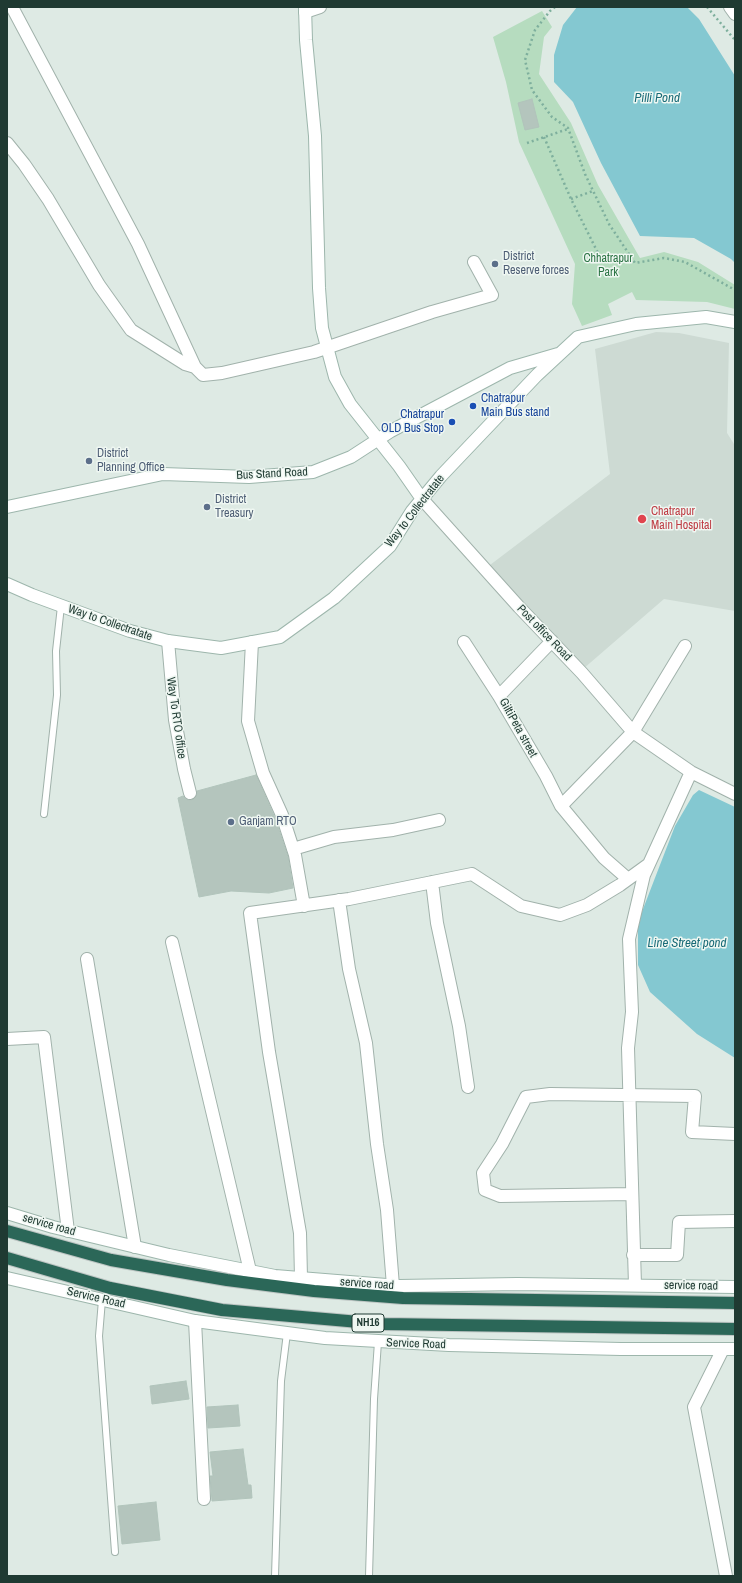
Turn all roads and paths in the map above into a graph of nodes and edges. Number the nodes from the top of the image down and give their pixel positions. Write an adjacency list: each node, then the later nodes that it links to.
1 (12, 7): 21 (street)
2 (320, 7): 6 (street)
3 (555, 7): 9 (path)
4 (707, 7): 8 (path)
5 (730, 7): 7 (street)
6 (305, 10): 19 (street, Post office Road)
7 (735, 14)
8 (735, 40)
9 (568, 128): 10 (path); 13 (path)
10 (544, 137): 12 (path); 14 (path)
11 (7, 143): 21 (street)
12 (527, 143)
13 (593, 191): 14 (path); 17 (path)
14 (571, 200): 15 (path)
15 (601, 259)
16 (474, 262): 19 (street)
17 (735, 290)
18 (735, 322): 20 (street, Way to Collectratate)
19 (327, 347): 21 (street); 22 (street, Post office Road)
20 (560, 353): 22 (street, Bus Stand Road); 23 (street, Way to Collectratate)
21 (195, 367)
22 (379, 440): 23 (street, Post office Road); 24 (street, Bus Stand Road)
23 (422, 499): 28 (street, Post office Road); 29 (street, Way to Collectratate)
24 (7, 507)
25 (7, 584): 26 (street, Way to Collectratate)
26 (61, 606): 27 (street, Way to Collectratate); 38 (lane)
27 (168, 641): 29 (street, Way to Collectratate); 35 (street, Way To RTO office)
28 (552, 641): 32 (street, GiltiPeta street); 33 (street, Post office Road)
29 (252, 642): 40 (street)
30 (464, 642): 32 (street)
31 (685, 646): 33 (street)
32 (498, 696): 37 (street, GiltiPeta street)
33 (632, 732): 34 (street, Post office Road); 37 (street)
34 (691, 772): 36 (street, Post office Road); 41 (street)
35 (190, 793)
36 (735, 794)
37 (561, 806): 42 (street, GiltiPeta street)
38 (44, 814)
39 (439, 820): 40 (street)
40 (293, 849): 45 (street)
41 (649, 864): 42 (street); 50 (street)
42 (628, 879): 43 (street)
43 (432, 882): 44 (street); 49 (street)
44 (339, 900): 45 (street); 64 (street)
45 (304, 906): 62 (street)
46 (172, 942): 60 (street)
47 (87, 959): 57 (street)
48 (7, 1039): 55 (street)
49 (468, 1086)
50 (630, 1095): 51 (street); 52 (street); 52 (street)
51 (735, 1134)
52 (632, 1194): 58 (street)
53 (7, 1212): 55 (street, service road)
54 (735, 1221): 58 (street)
55 (68, 1230): 57 (street, service road)
56 (7, 1231): 67 (highway, NH16)
57 (135, 1247): 60 (street, service road)
58 (633, 1255): 63 (street)
59 (7, 1258): 69 (highway, NH16)
60 (250, 1271): 62 (street, service road)
61 (7, 1278): 66 (street, Service Road)
62 (301, 1278): 64 (street, service road)
63 (635, 1285): 64 (street, service road); 65 (street, service road)
64 (393, 1286)
65 (735, 1287)
66 (102, 1300): 68 (street, Service Road); 74 (lane)
67 (735, 1303)
68 (195, 1321): 70 (street, Service Road); 73 (street)
69 (735, 1329)
70 (287, 1333): 71 (street, Service Road); 75 (lane)
71 (378, 1342): 72 (street, Service Road); 76 (lane)
72 (729, 1349): 77 (street)
73 (204, 1499)
74 (115, 1552)
75 (275, 1576)
76 (369, 1576)
77 (726, 1576)

